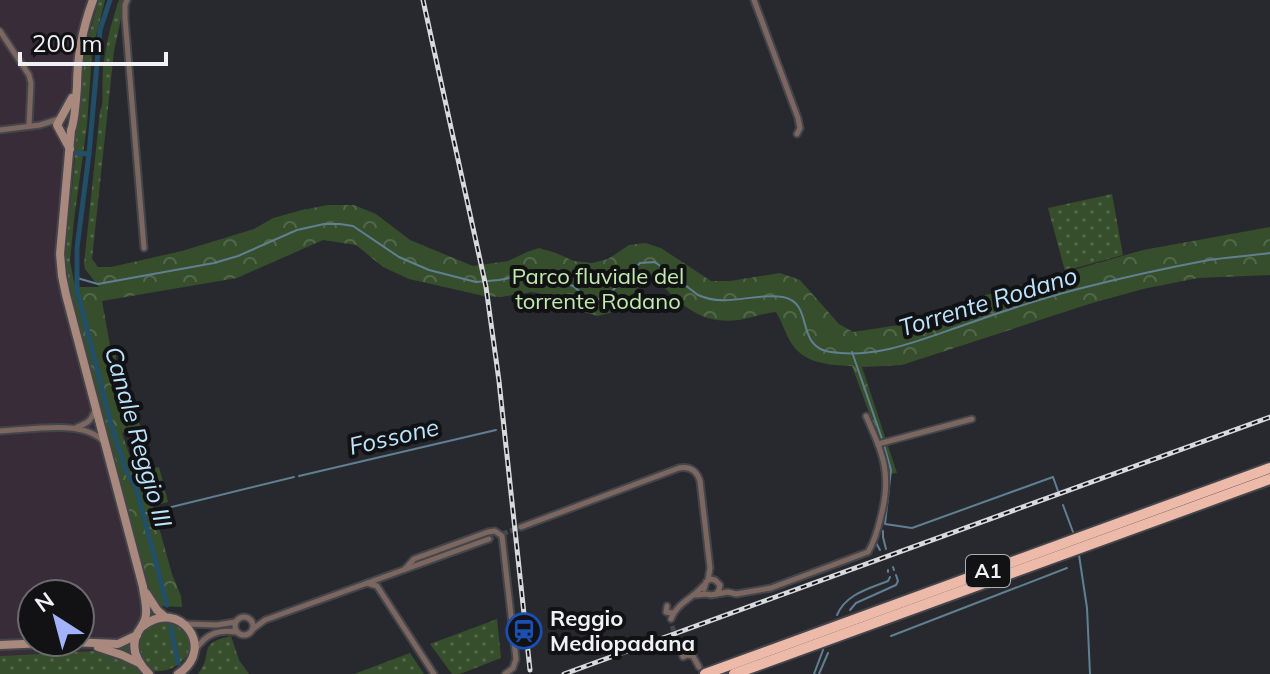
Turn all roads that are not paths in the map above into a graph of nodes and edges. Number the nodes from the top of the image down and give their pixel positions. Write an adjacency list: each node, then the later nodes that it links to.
1 (93, 0): 5 (street)
2 (127, 0): 12 (street)
3 (754, 0): 11 (street)
4 (0, 31): 8 (street)
5 (76, 88): 6 (street); 9 (street)
6 (61, 118): 7 (street); 9 (street); 9 (street)
7 (40, 125): 8 (street); 9 (street)
8 (29, 126): 10 (street)
9 (67, 128): 13 (street)
10 (0, 130)
11 (797, 134)
12 (144, 248)
13 (95, 409): 16 (street); 18 (street)
14 (866, 416): 20 (street)
15 (972, 419): 20 (street)
16 (87, 424): 17 (street); 18 (street)
17 (77, 427): 18 (street); 19 (street)
18 (96, 430): 31 (street)
19 (0, 431)
20 (878, 444): 32 (street)
21 (1270, 468): 51 (highway, A1)
22 (1270, 479): 56 (highway, A1)
23 (521, 527): 25 (street)
24 (489, 539): 26 (street)
25 (710, 568): 27 (street); 28 (street)
26 (404, 570): 29 (street); 55 (street)
27 (708, 580): 28 (street); 30 (street)
28 (718, 582): 32 (street); 34 (street)
29 (366, 583): 39 (street); 54 (street)
30 (703, 586): 33 (street); 35 (street)
31 (143, 587): 37 (street); 42 (street)
32 (728, 592): 34 (street)
33 (706, 594): 34 (street); 35 (street)
34 (716, 594)
35 (696, 595): 36 (street)
36 (671, 614)
37 (165, 617): 41 (street); 42 (street)
38 (249, 618): 39 (street); 40 (street); 43 (street)
39 (265, 620): 43 (street)
40 (236, 622): 41 (street); 44 (street)
41 (184, 624): 49 (street)
42 (143, 626): 45 (street)
43 (253, 629): 44 (street)
44 (237, 632): 49 (street)
45 (137, 635): 46 (street); 50 (street)
46 (96, 643)
47 (679, 645): 51 (street)
48 (96, 646): 50 (street)
49 (194, 651): 53 (street)
50 (139, 663): 52 (street)
51 (702, 671)
52 (149, 673)
53 (178, 674)
54 (434, 674)
55 (505, 674)
56 (734, 674)

